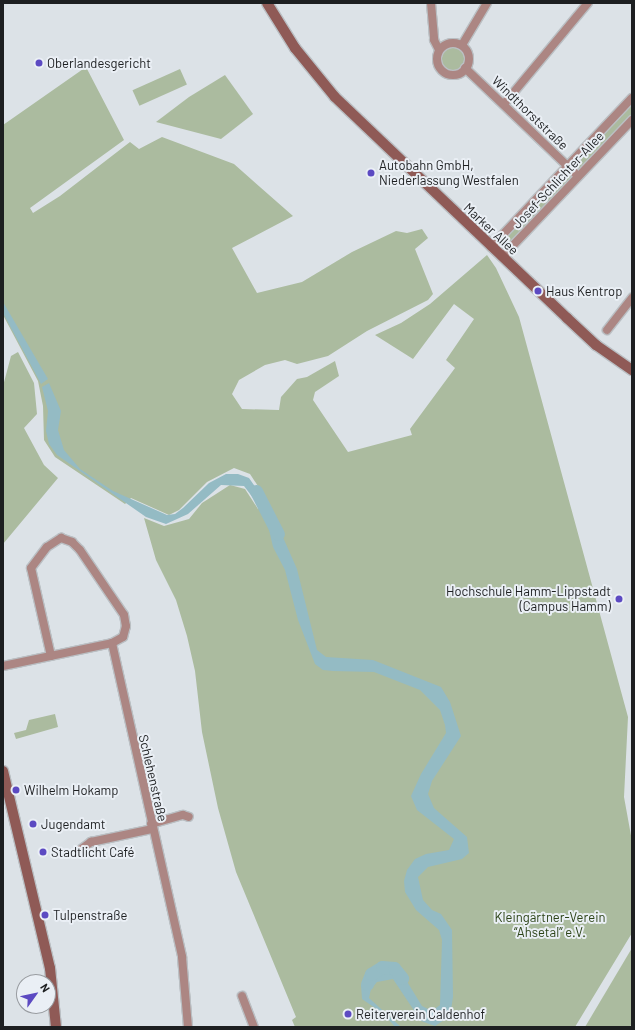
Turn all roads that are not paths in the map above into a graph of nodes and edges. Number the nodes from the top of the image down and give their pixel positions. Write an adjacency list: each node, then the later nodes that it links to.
1 (267, 3): 13 (street, Marker Allee)
2 (431, 3): 6 (street)
3 (487, 3): 5 (street)
4 (588, 3): 9 (street)
5 (462, 45): 6 (street); 7 (street)
6 (439, 50): 7 (street)
7 (465, 68): 9 (street, Windthorststraße)
8 (632, 98): 11 (street, Josef-Schlichter-Allee)
9 (504, 104): 11 (street, Windthorststraße)
10 (632, 120): 12 (street, Josef-Schlichter-Allee)
11 (568, 166): 12 (street, Windthorststraße); 13 (street, Josef-Schlichter-Allee)
12 (578, 176): 13 (street, Josef-Schlichter-Allee)
13 (495, 252): 16 (street, Marker Allee)
14 (632, 298): 15 (street)
15 (608, 330)
16 (632, 370)
17 (112, 643): 18 (street); 18 (street); 23 (street, Schlehenstraße)
18 (51, 656): 19 (street)
19 (3, 666)
20 (3, 770): 21 (street)
21 (4, 782): 26 (street)
22 (189, 817): 23 (street)
23 (152, 826): 24 (street); 27 (street, Schlehenstraße)
24 (80, 850)
25 (242, 996): 28 (street)
26 (56, 1027)
27 (188, 1027)
28 (254, 1027)

